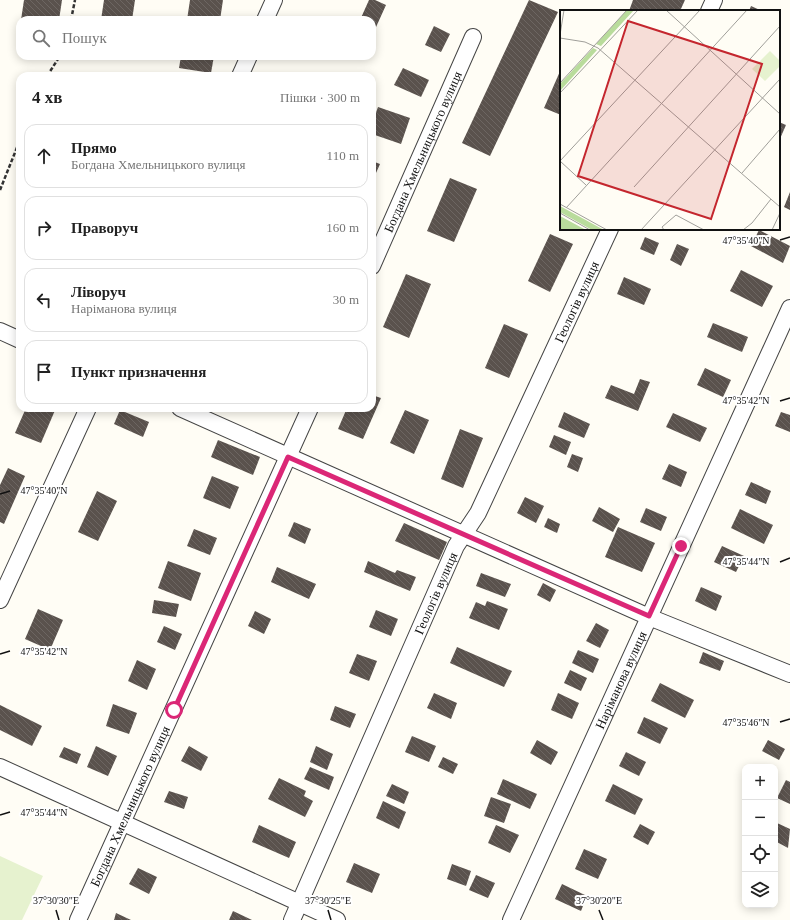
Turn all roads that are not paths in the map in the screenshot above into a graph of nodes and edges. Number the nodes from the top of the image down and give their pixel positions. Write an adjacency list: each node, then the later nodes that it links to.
1 (274, 0): 4 (street)
2 (714, 0): 3 (street)
3 (709, 10)
4 (267, 16)
5 (473, 37): 9 (street, Богдана Хмельницького вулиця)
6 (247, 60): 7 (street)
7 (242, 72)
8 (610, 230): 17 (street, Геологів вулиця)
9 (376, 257)
10 (790, 308): 19 (street, Наріманова вулиця)
11 (0, 331): 12 (street)
12 (16, 338)
13 (86, 412): 18 (street)
14 (189, 412): 16 (street)
15 (308, 412): 16 (street, Богдана Хмельницького вулиця)
16 (288, 457): 17 (street); 22 (street, Богдана Хмельницького вулиця)
17 (463, 535): 19 (street); 23 (street, Геологів вулиця)
18 (0, 600)
19 (649, 616): 20 (street); 27 (street, Наріманова вулиця)
20 (790, 674)
21 (0, 767): 22 (street)
22 (123, 823): 23 (street); 24 (street, Богдана Хмельницького вулиця)
23 (299, 904): 25 (street, Геологів вулиця); 26 (street)
24 (78, 920)
25 (292, 920)
26 (337, 920)
27 (511, 920)

